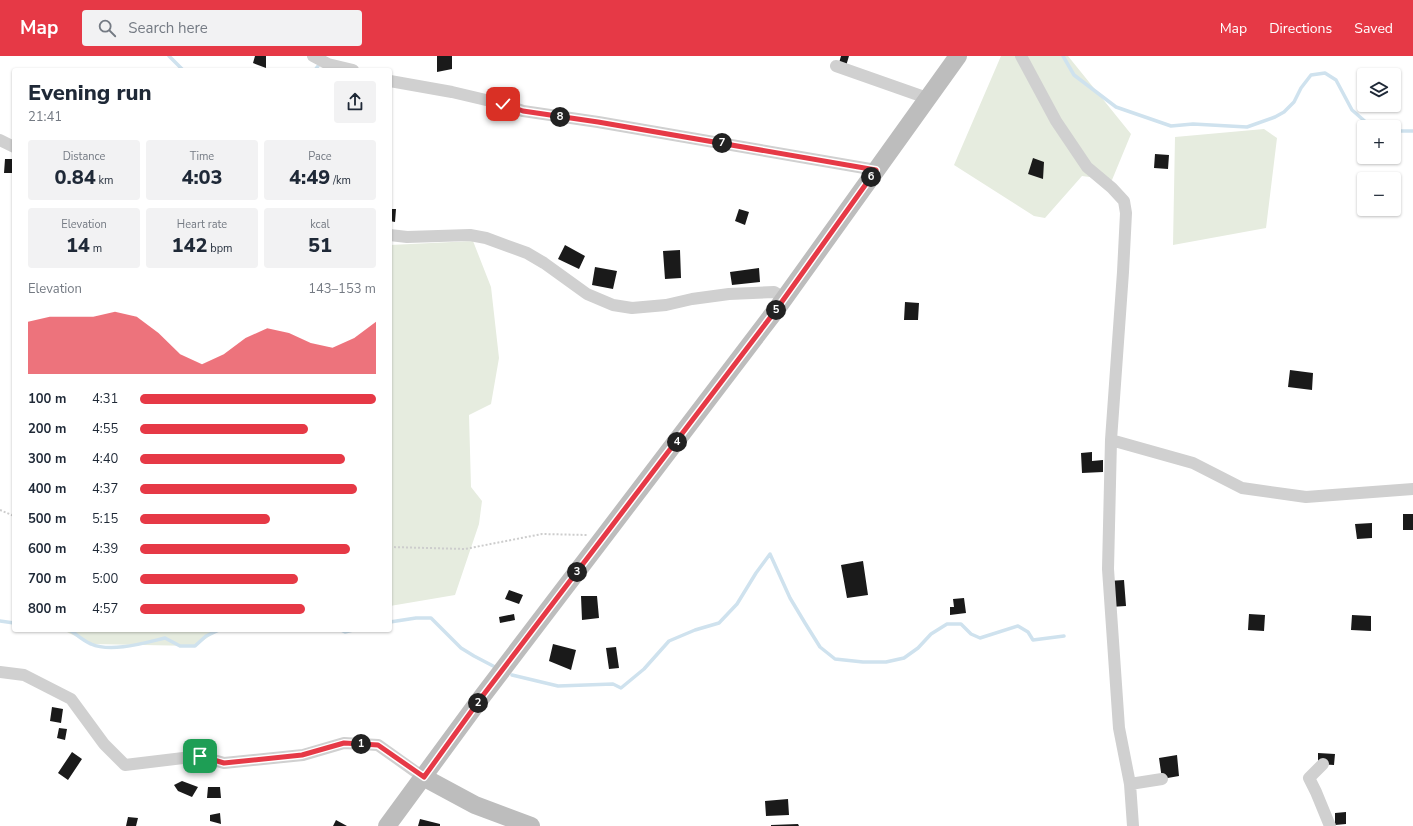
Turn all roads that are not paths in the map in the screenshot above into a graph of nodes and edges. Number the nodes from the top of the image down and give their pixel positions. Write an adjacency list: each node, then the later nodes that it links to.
1 (958, 56): 7 (street)
2 (1022, 56): 13 (street)
3 (320, 60): 5 (street)
4 (836, 66): 7 (street)
5 (346, 68)
6 (392, 81): 10 (street)
7 (927, 98): 10 (street)
8 (0, 140): 9 (street)
9 (12, 146)
10 (876, 170): 12 (street)
11 (392, 235): 12 (street)
12 (784, 298): 17 (street)
13 (1111, 440): 14 (street); 19 (street)
14 (1413, 489)
15 (0, 672): 17 (street)
16 (1323, 764): 23 (street)
17 (424, 777): 20 (street); 21 (street)
18 (1162, 778): 19 (street)
19 (1130, 784): 22 (street)
20 (388, 826)
21 (531, 826)
22 (1133, 826)
23 (1330, 826)

